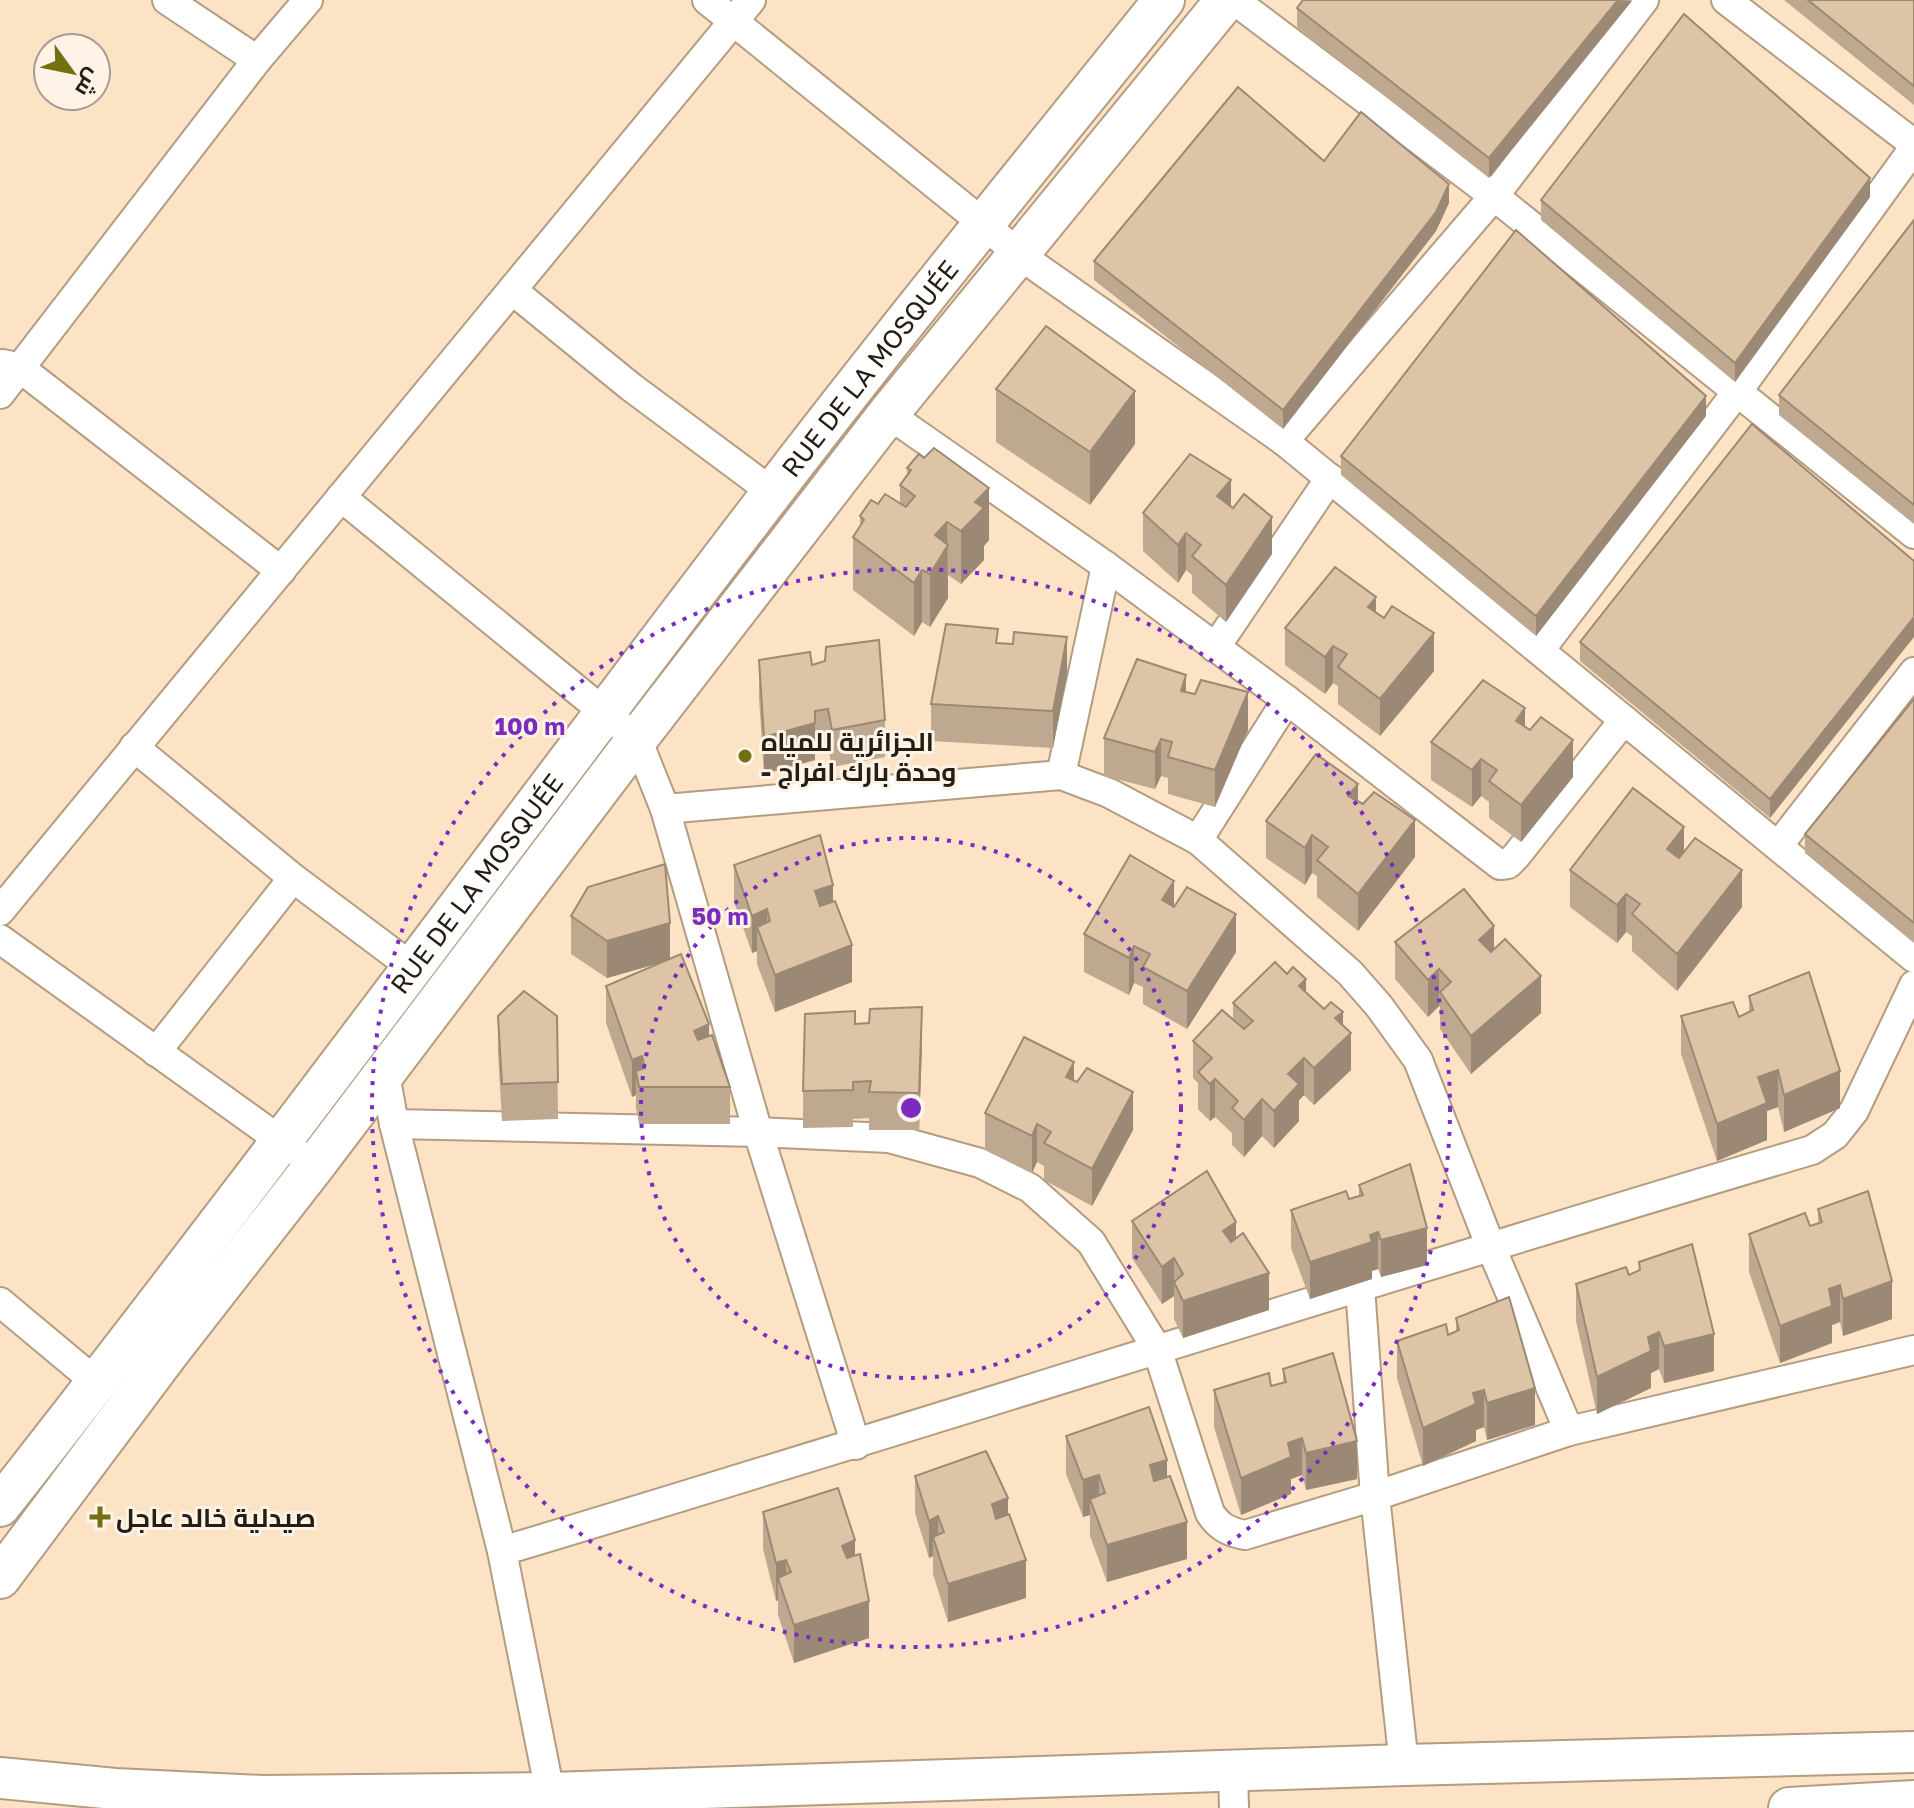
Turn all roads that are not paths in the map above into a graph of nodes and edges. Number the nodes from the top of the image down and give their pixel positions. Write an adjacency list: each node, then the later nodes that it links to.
1 (167, 0): 11 (street)
2 (308, 0): 11 (street)
3 (707, 0): 10 (street)
4 (751, 0): 10 (street)
5 (1164, 0): 14 (main road, RUE DE LA MOSQUÉE)
6 (1226, 0): 15 (main road)
7 (1234, 0): 13 (street)
8 (1644, 0): 13 (street)
9 (1726, 0): 12 (street)
10 (733, 22): 14 (street); 16 (street)
11 (257, 60): 17 (street)
12 (1914, 146): 18 (street)
13 (1494, 196): 18 (street); 21 (street)
14 (983, 223): 15 (street); 23 (main road, RUE DE LA MOSQUÉE)
15 (1018, 254): 20 (main road); 21 (street)
16 (512, 290): 23 (street); 24 (street)
17 (10, 366): 19 (street); 27 (street)
18 (1737, 392): 25 (street); 29 (street)
19 (0, 394)
20 (888, 414): 26 (street); 34 (main road)
21 (1284, 441): 22 (street)
22 (1330, 478): 28 (street); 29 (street)
23 (772, 492): 32 (main road, RUE DE LA MOSQUÉE)
24 (341, 497): 27 (street); 32 (street)
25 (1914, 534)
26 (1106, 566): 28 (street); 36 (street)
27 (281, 571): 35 (street)
28 (1215, 648): 31 (street)
29 (1540, 650): 33 (street)
30 (1914, 672): 39 (street)
31 (1287, 700): 33 (street); 38 (street)
32 (607, 711): 34 (street); 44 (main road, RUE DE LA MOSQUÉE)
33 (1624, 720): 39 (street)
34 (637, 739): 37 (street); 47 (main road)
35 (134, 747): 40 (street); 41 (street)
36 (1061, 775): 37 (street); 38 (street)
37 (665, 809): 49 (street)
38 (1198, 840): 52 (street)
39 (1778, 846): 43 (street)
40 (293, 878): 44 (street); 46 (street)
41 (0, 911)
42 (0, 939): 46 (street)
43 (1914, 958)
44 (413, 968): 50 (main road, RUE DE LA MOSQUÉE)
45 (1914, 985): 52 (street)
46 (156, 1052): 50 (street)
47 (385, 1074): 48 (street); 51 (main road)
48 (394, 1124): 49 (street); 62 (street)
49 (758, 1132): 55 (street); 59 (street)
50 (281, 1142): 51 (street); 57 (main road, RUE DE LA MOSQUÉE)
51 (315, 1165): 63 (main road)
52 (1490, 1245): 53 (street); 58 (street)
53 (1360, 1287): 55 (street); 60 (street)
54 (0, 1302): 57 (street)
55 (1157, 1349): 59 (street); 60 (street)
56 (1914, 1350): 58 (street)
57 (97, 1383): 61 (main road, RUE DE LA MOSQUÉE)
58 (1569, 1431): 60 (street)
59 (856, 1445): 62 (street)
60 (1375, 1496): 65 (street)
61 (0, 1506)
62 (502, 1551): 68 (street)
63 (0, 1578)
64 (1914, 1752): 65 (main road)
65 (1404, 1765): 67 (main road)
66 (0, 1778): 68 (main road)
67 (1234, 1790): 68 (main road)
68 (550, 1800)
69 (1914, 1801): 70 (main road)
70 (1789, 1808)

